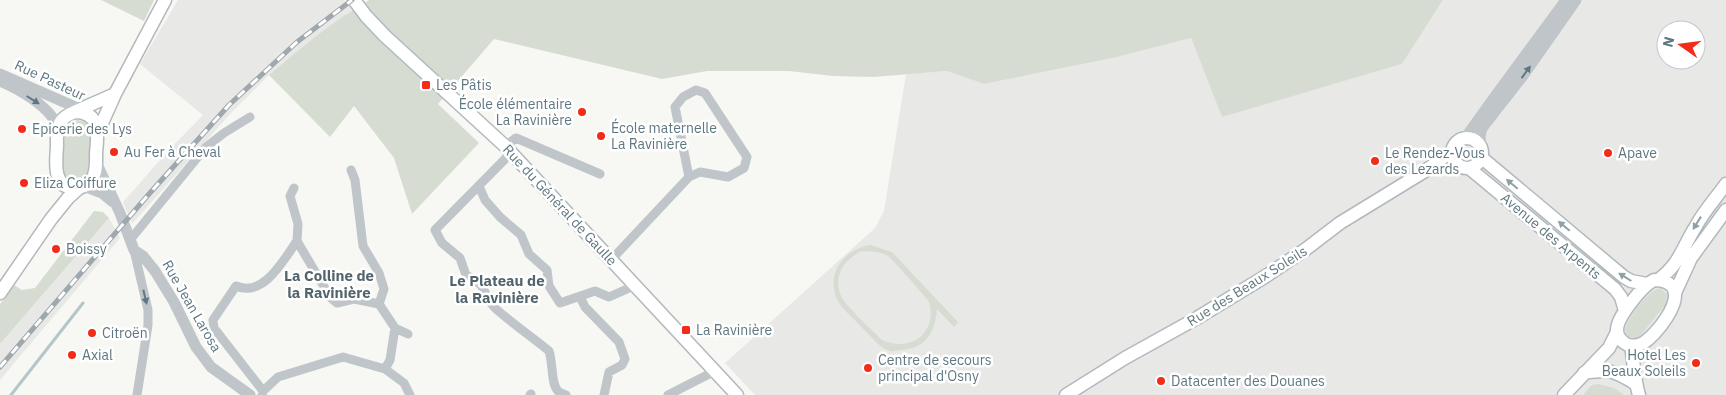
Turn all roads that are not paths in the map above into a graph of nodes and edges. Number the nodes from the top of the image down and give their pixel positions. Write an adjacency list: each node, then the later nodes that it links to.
1 (165, 0): 7 (main road)
2 (354, 0): 14 (main road, Rue du Général de Gaulle)
3 (1566, 0): 12 (street)
4 (1576, 0): 13 (street, one-way to 4)
5 (0, 74): 8 (street, Rue Pasteur)
6 (0, 81): 10 (street, Rue Pasteur, one-way to 10)
7 (115, 94): 8 (main road); 11 (main road)
8 (79, 113): 10 (main road); 11 (main road)
9 (250, 117): 32 (street)
10 (58, 129): 22 (main road)
11 (98, 132): 17 (main road)
12 (1466, 137): 13 (main road); 15 (main road)
13 (1481, 145): 16 (main road)
14 (509, 149): 21 (street); 25 (street); 33 (main road, Rue du Général de Gaulle)
15 (1452, 151): 18 (main road); 20 (main road, Rue des Beaux Soleils)
16 (1482, 158): 18 (main road); 34 (main road, Avenue des Arpents, one-way to 16)
17 (96, 162): 26 (main road); 28 (street)
18 (1464, 167): 20 (main road, Rue des Beaux Soleils); 40 (main road, Avenue des Arpents)
19 (351, 170): 39 (street)
20 (1425, 171): 58 (main road, Rue des Beaux Soleils)
21 (600, 174)
22 (56, 175): 26 (main road); 30 (main road)
23 (689, 177): 23 (street); 33 (street)
24 (1726, 184): 34 (main road, one-way to 34)
25 (479, 186): 38 (street); 54 (street)
26 (82, 187): 28 (street); 30 (main road)
27 (294, 188): 31 (street)
28 (114, 203): 32 (street)
29 (1726, 210): 37 (main road)
30 (51, 220): 36 (main road)
31 (297, 241): 39 (street); 50 (street)
32 (132, 245): 51 (street, one-way to 51); 52 (street, Rue Jean Larosa)
33 (611, 260): 35 (main road, Rue du Général de Gaulle)
34 (1652, 282): 37 (main road, Avenue des Arpents); 40 (main road)
35 (636, 285): 38 (street); 47 (main road, Rue du Général de Gaulle)
36 (0, 292)
37 (1675, 293): 44 (main road)
38 (580, 297): 55 (street)
39 (379, 304): 41 (street)
40 (1626, 311): 43 (main road)
41 (395, 328): 42 (street); 46 (street)
42 (408, 334)
43 (1624, 340): 44 (main road); 45 (main road); 48 (main road)
44 (1644, 342): 45 (main road)
45 (1634, 365): 49 (main road)
46 (385, 369): 50 (street); 53 (street)
47 (715, 371): 56 (street); 57 (main road, Rue du Général de Gaulle)
48 (1584, 373): 49 (main road); 59 (main road)
49 (1637, 389)
50 (262, 393)
51 (138, 395)
52 (250, 395)
53 (410, 395)
54 (566, 395)
55 (604, 395)
56 (668, 395)
57 (737, 395)
58 (1066, 395)
59 (1564, 395)

